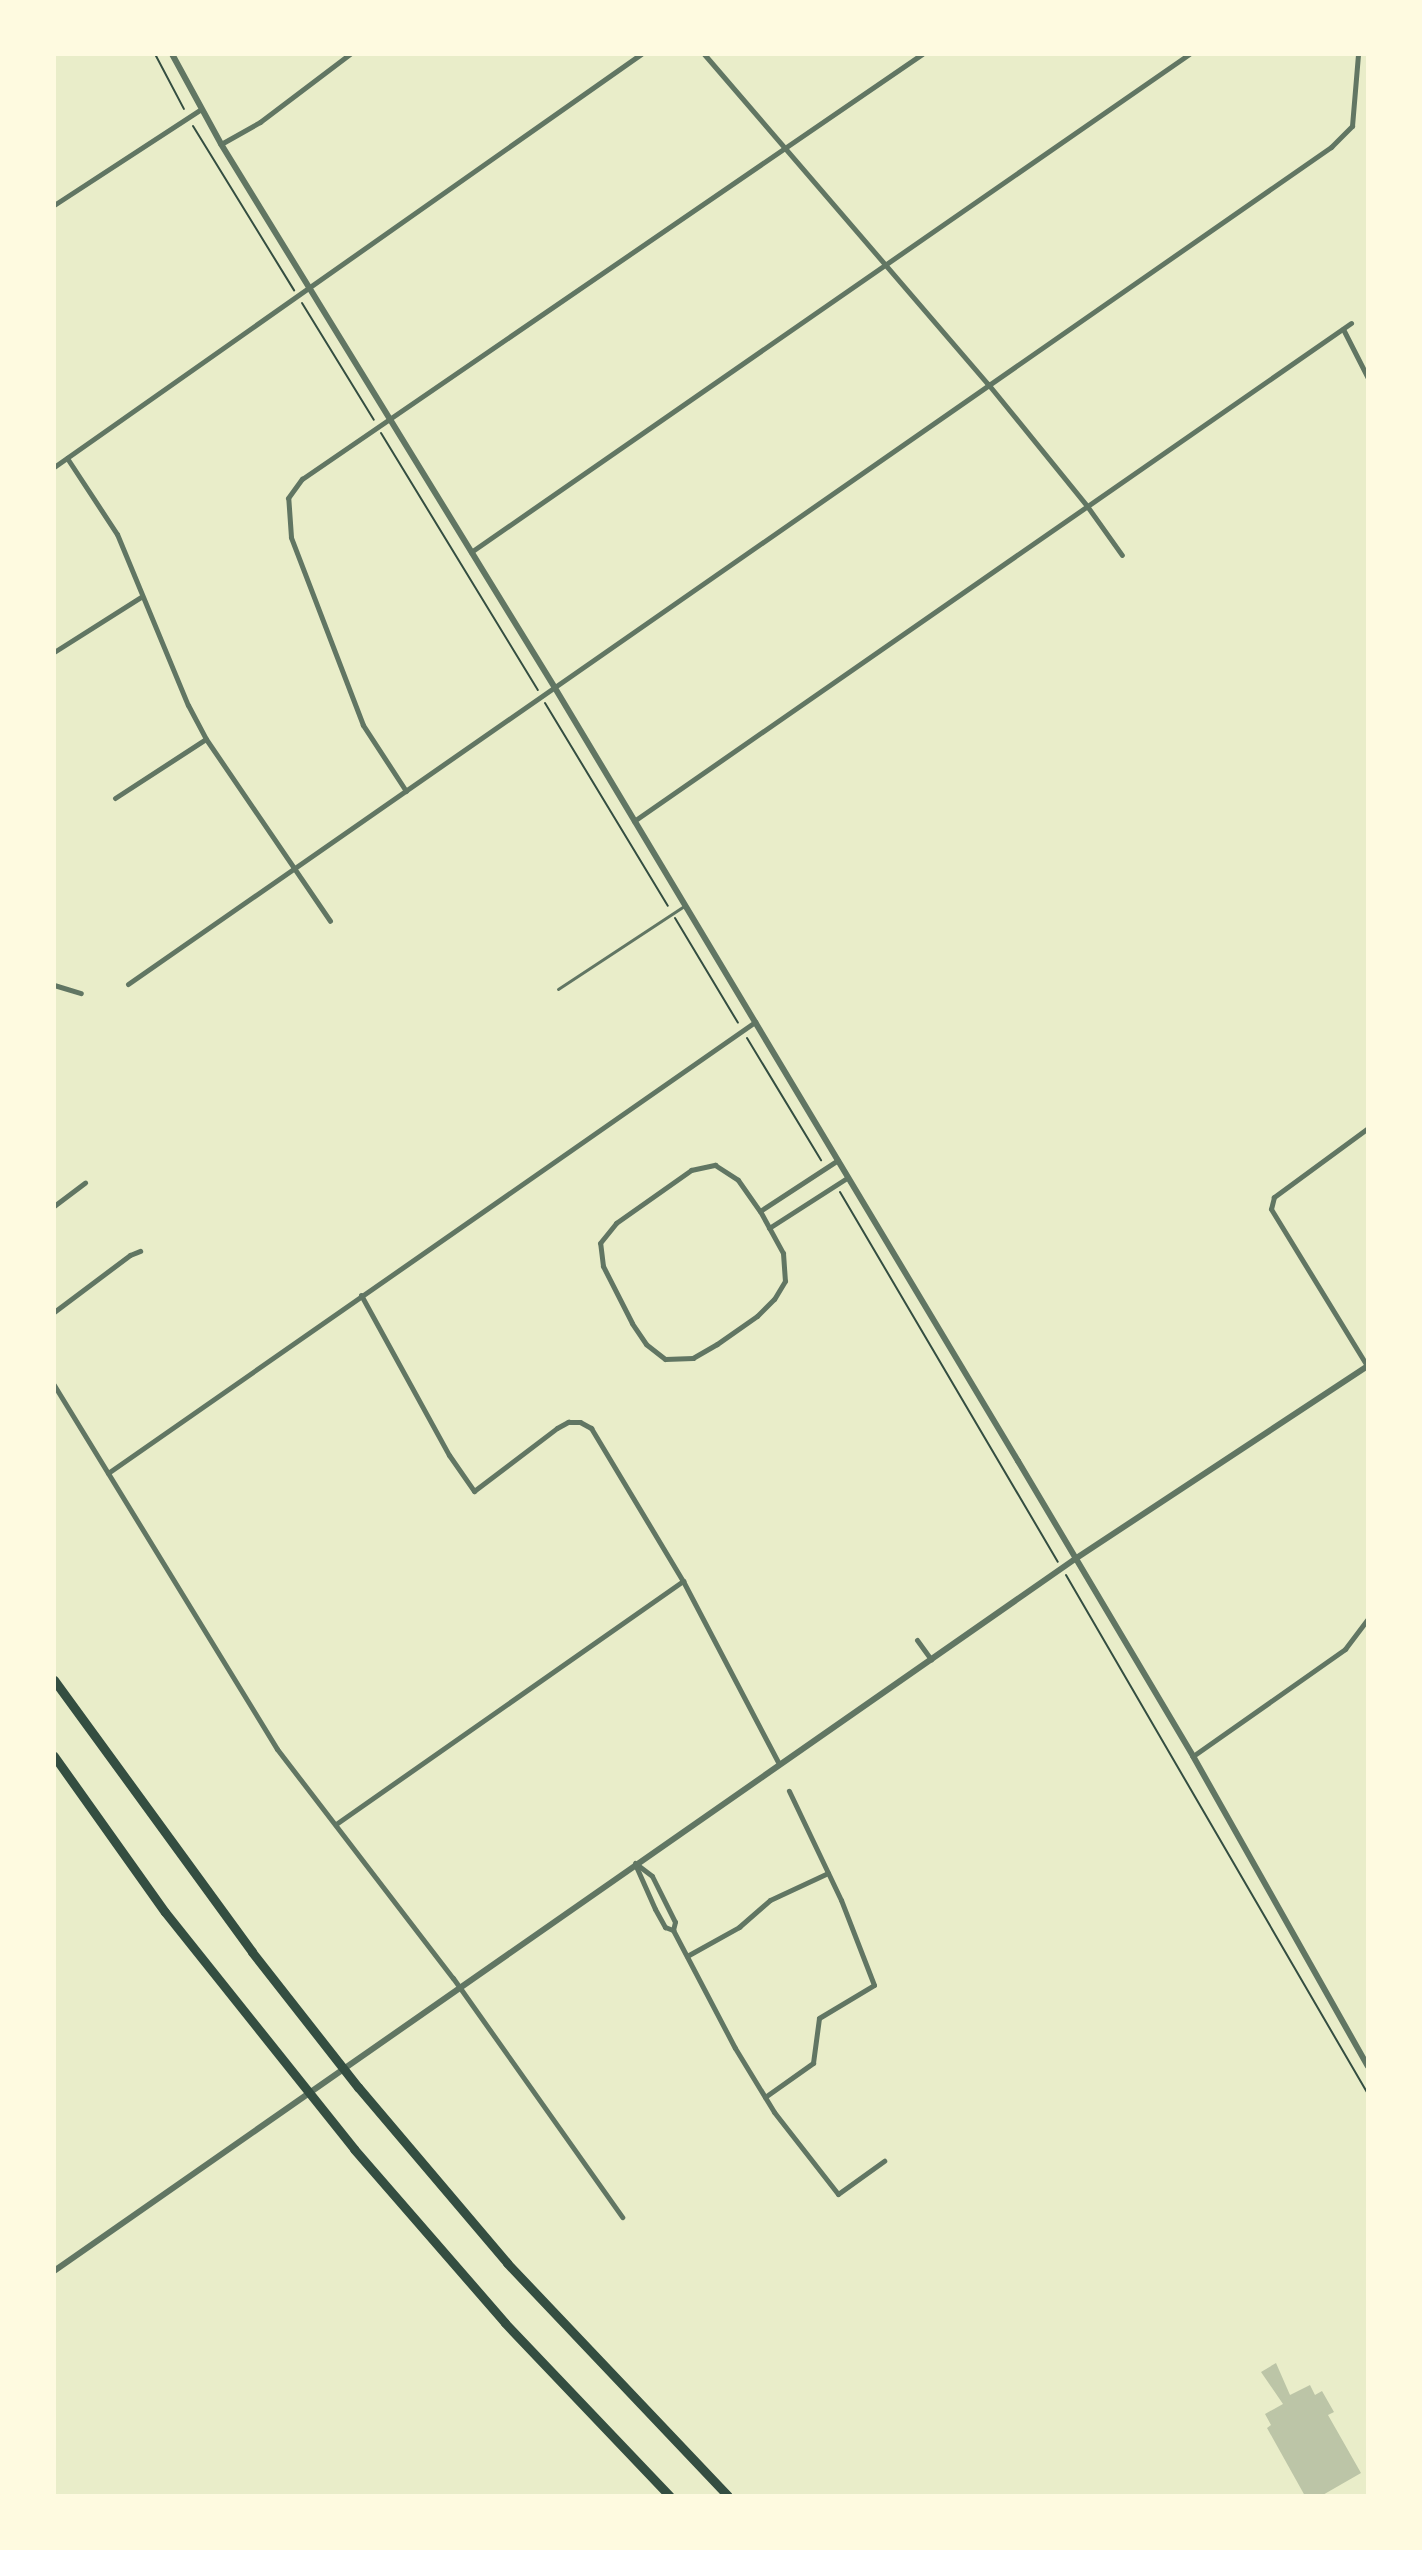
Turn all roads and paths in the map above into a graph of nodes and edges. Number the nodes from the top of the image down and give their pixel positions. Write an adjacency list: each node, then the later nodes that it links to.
1 (155, 54): 10 (path)
2 (172, 54): 9 (street)
3 (350, 54): 11 (street)
4 (641, 54): 15 (street)
5 (704, 54): 12 (street)
6 (922, 54): 12 (street)
7 (1189, 54): 14 (street)
8 (1358, 54): 20 (street)
9 (201, 109): 10 (street); 11 (street)
10 (188, 118): 13 (street); 16 (path)
11 (221, 144): 15 (street)
12 (785, 147): 14 (street); 21 (street)
13 (54, 205)
14 (888, 266): 20 (street); 26 (street)
15 (310, 287): 16 (street); 21 (street)
16 (298, 296): 22 (path); 23 (street)
17 (1351, 323): 18 (street)
18 (1343, 329): 19 (street); 25 (street)
19 (1368, 378)
20 (988, 384): 25 (street); 30 (street)
21 (390, 418): 22 (street); 26 (street)
22 (378, 427): 31 (path); 33 (street)
23 (67, 458): 24 (street); 28 (street)
24 (54, 467)
25 (1087, 506): 27 (street); 35 (street)
26 (471, 552): 30 (street)
27 (1122, 555)
28 (141, 597): 29 (street); 32 (street)
29 (54, 652)
30 (555, 688): 31 (street); 35 (street)
31 (542, 697): 33 (street); 38 (path)
32 (206, 739): 34 (street); 36 (street)
33 (406, 791): 36 (street)
34 (115, 798)
35 (634, 821): 37 (street)
36 (295, 868): 39 (street); 40 (street)
37 (684, 906): 38 (lane); 44 (street)
38 (672, 913): 42 (lane); 45 (path)
39 (330, 921)
40 (128, 984)
41 (54, 985): 43 (street)
42 (558, 989)
43 (81, 993)
44 (755, 1022): 45 (street); 47 (street)
45 (743, 1030): 48 (path); 56 (street)
46 (1368, 1128): 58 (street)
47 (838, 1160): 48 (street); 49 (street)
48 (826, 1168): 53 (street)
49 (847, 1178): 51 (street); 61 (street)
50 (85, 1183): 52 (street)
51 (836, 1185): 54 (street); 62 (path)
52 (54, 1206)
53 (760, 1211): 54 (street); 54 (street)
54 (769, 1228)
55 (140, 1251): 57 (street)
56 (361, 1295): 60 (street); 63 (street)
57 (54, 1312)
58 (1368, 1366): 61 (street)
59 (54, 1385): 60 (street)
60 (108, 1473): 72 (street)
61 (1075, 1559): 62 (street); 69 (street)
62 (1062, 1568): 66 (street); 79 (path)
63 (683, 1581): 70 (street); 72 (street)
64 (1368, 1619): 69 (street)
65 (917, 1640): 66 (street)
66 (931, 1659): 70 (street)
67 (54, 1680): 84 (highway)
68 (54, 1756): 85 (highway)
69 (1193, 1756): 78 (street)
70 (779, 1764): 73 (street)
71 (789, 1791): 74 (street)
72 (336, 1824): 77 (street)
73 (635, 1863): 75 (street); 75 (street); 77 (street)
74 (828, 1873): 76 (street); 80 (street)
75 (673, 1930): 76 (street)
76 (687, 1956): 80 (street)
77 (460, 1987): 82 (street); 83 (street)
78 (1368, 2066)
79 (1368, 2094)
80 (765, 2097): 81 (street)
81 (884, 2161)
82 (622, 2217)
83 (54, 2271)
84 (705, 2472): 86 (highway); 87 (highway)
85 (670, 2496)
86 (728, 2496)
87 (736, 2496)

